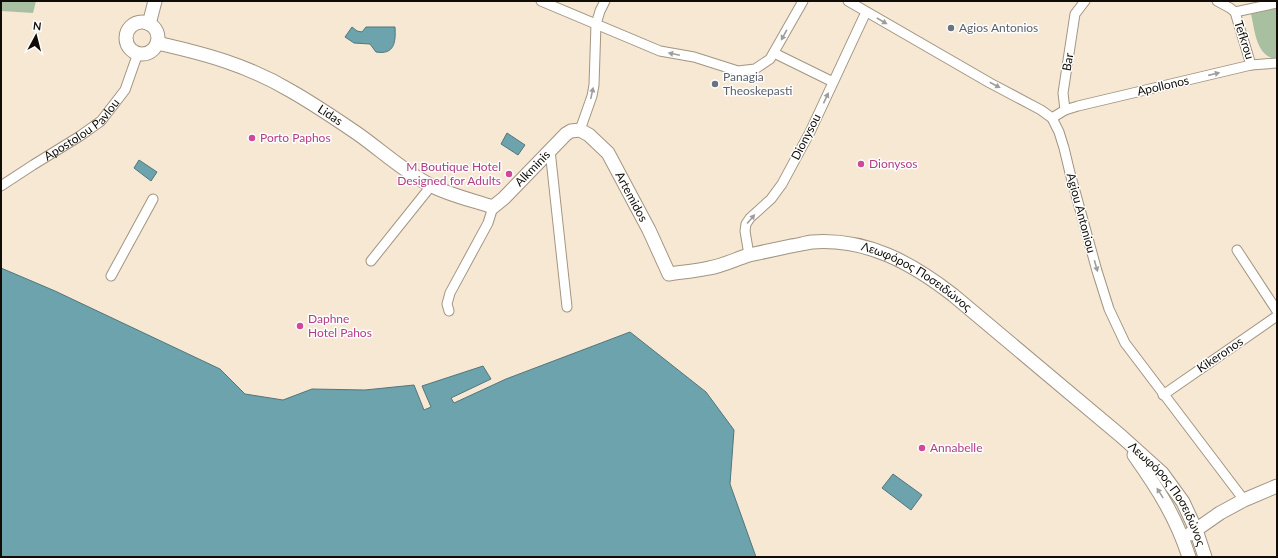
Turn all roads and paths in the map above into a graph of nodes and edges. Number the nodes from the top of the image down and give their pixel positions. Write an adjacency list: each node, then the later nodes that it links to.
1 (155, 1): 11 (main road)
2 (541, 1): 12 (street)
3 (605, 1): 12 (street)
4 (803, 1): 15 (street, one-way to 15)
5 (848, 1): 9 (street)
6 (1085, 1): 19 (street, Bar)
7 (1217, 1): 10 (street, Tefkrou)
8 (1277, 3): 10 (street)
9 (866, 12): 18 (street, Dionysou); 20 (street, one-way to 20)
10 (1235, 12): 17 (street, Tefkrou)
11 (149, 24): 13 (main road); 14 (main road)
12 (596, 24): 15 (street, one-way to 12); 21 (street, one-way to 12)
13 (157, 43): 14 (main road); 24 (main road, Lidas)
14 (138, 53): 23 (street, Apostolou Pavlou)
15 (774, 53): 18 (street)
16 (1277, 63): 17 (street, Apollonos)
17 (1252, 65): 19 (street, Apollonos, one-way to 17)
18 (833, 82): 28 (street, Dionysou, one-way to 18)
19 (1065, 110): 20 (street, Apollonos)
20 (1052, 118): 36 (street, Agiou Antoniou, one-way to 36)
21 (580, 130): 22 (main road, Alkminis); 30 (main road, Artemidos)
22 (550, 150): 26 (main road, Alkminis); 32 (street)
23 (1, 186)
24 (431, 186): 26 (main road, Lidas); 29 (street)
25 (153, 199): 31 (street)
26 (493, 206): 34 (street)
27 (1237, 250): 33 (street)
28 (749, 255): 30 (main road, Λεωφόρος Ποσειδώνος); 37 (main road, Λεωφόρος Ποσειδώνος)
29 (371, 261)
30 (670, 274)
31 (111, 276)
32 (567, 307)
33 (1277, 310)
34 (449, 311)
35 (1277, 316): 36 (street, Kikeronos)
36 (1164, 395): 39 (street, Agiou Antoniou)
37 (1121, 436): 40 (main road, Λεωφόρος Ποσειδώνος); 41 (main road, Λεωφόρος Ποσειδώνος, one-way to 37)
38 (1277, 486): 39 (main road)
39 (1244, 500): 40 (main road)
40 (1194, 526): 41 (main road); 43 (main road, Λεωφόρος Ποσειδώνος)
41 (1180, 533): 42 (main road, Λεωφόρος Ποσειδώνος)
42 (1189, 557)
43 (1205, 557)

